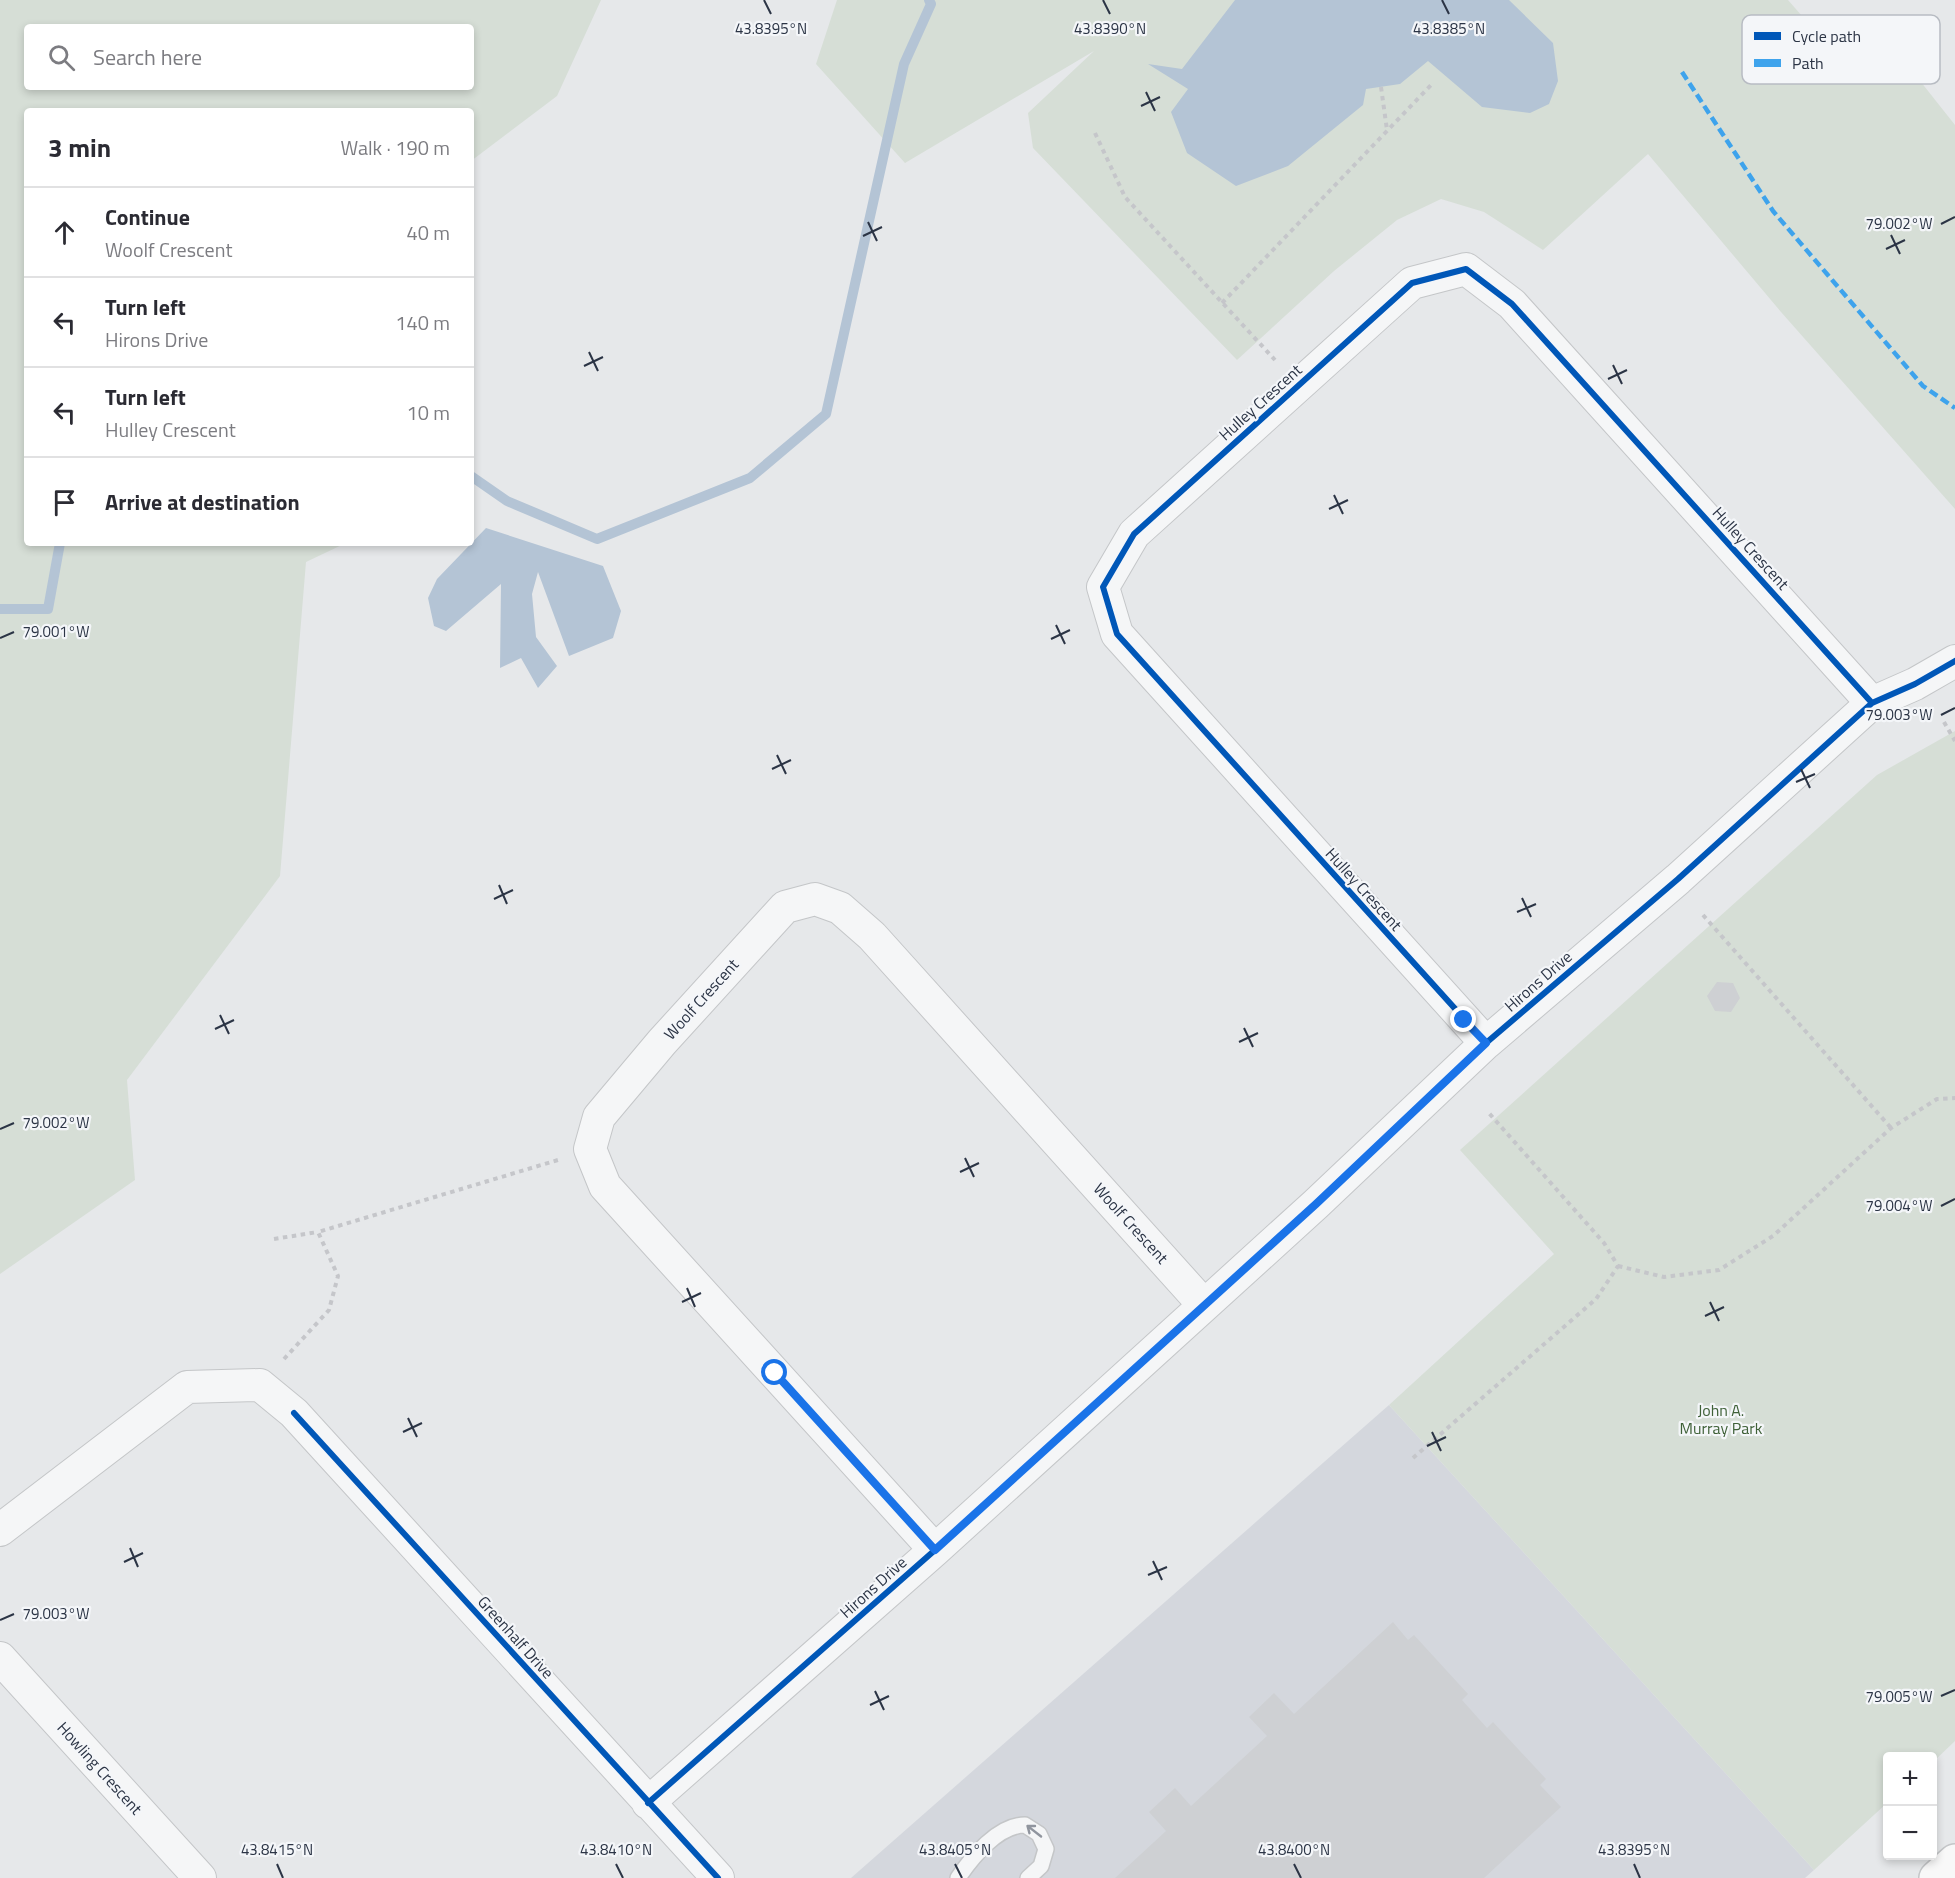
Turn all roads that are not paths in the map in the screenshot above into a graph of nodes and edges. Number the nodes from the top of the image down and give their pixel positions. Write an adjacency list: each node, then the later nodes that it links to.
1 (1955, 661): 2 (street, Hirons Drive)
2 (1872, 704): 3 (street, Hirons Drive); 3 (street, Hulley Crescent)
3 (1486, 1043): 4 (street, Hirons Drive)
4 (1203, 1304): 6 (street, Hirons Drive); 6 (street, Woolf Crescent)
5 (0, 1530): 8 (street, Greenhalf Drive)
6 (935, 1550): 8 (street, Hirons Drive)
7 (0, 1658): 10 (street, Howling Crescent)
8 (648, 1803): 11 (street, Greenhalf Drive)
9 (1955, 1862): 14 (street)
10 (201, 1878)
11 (718, 1878)
12 (958, 1878): 13 (lane, one-way to 12)
13 (1028, 1878)
14 (1936, 1878)

